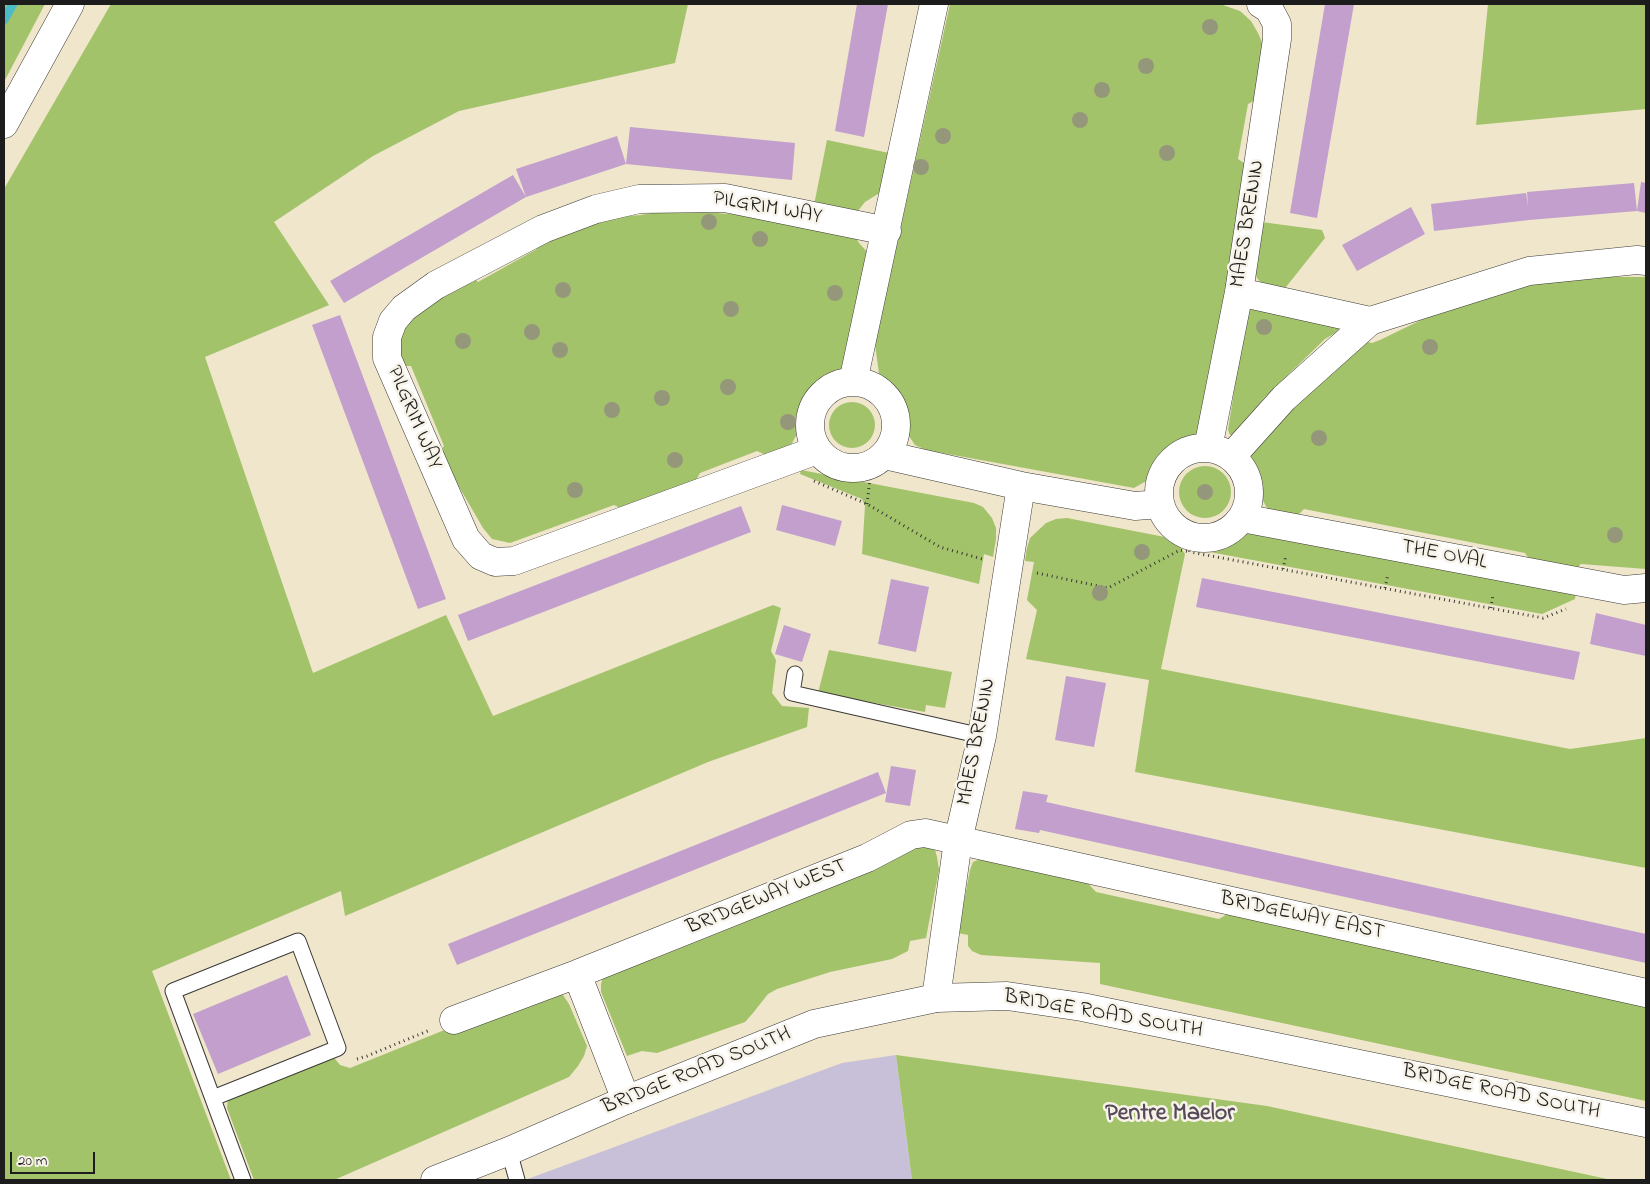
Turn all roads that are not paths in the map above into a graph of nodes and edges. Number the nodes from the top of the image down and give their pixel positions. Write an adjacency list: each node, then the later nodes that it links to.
1 (70, 4): 4 (street)
2 (934, 4): 5 (street)
3 (1262, 4): 7 (street, MAES BRENIN)
4 (4, 124)
5 (887, 231): 9 (street); 10 (street, PILGRIM WAY)
6 (1646, 261): 8 (street)
7 (1239, 292): 8 (street); 11 (street, MAES BRENIN)
8 (1370, 321): 11 (street)
9 (853, 382): 10 (street); 12 (street)
10 (817, 450): 12 (street)
11 (1220, 453): 14 (street); 15 (street)
12 (878, 459): 13 (street)
13 (1021, 486): 14 (street); 18 (street, MAES BRENIN)
14 (1160, 504): 15 (street)
15 (1242, 518): 16 (street, THE OVAL)
16 (1646, 588)
17 (795, 674): 18 (lane)
18 (982, 736): 19 (street, MAES BRENIN)
19 (958, 841): 20 (street, BRIDGEWAY WEST); 21 (street, BRIDGEWAY EAST); 22 (street, MAES BRENIN)
20 (576, 974): 23 (street, BRIDGEWAY WEST); 25 (street)
21 (1646, 993)
22 (936, 998): 25 (street, BRIDGE ROAD SOUTH); 26 (street, BRIDGE ROAD SOUTH)
23 (454, 1020)
24 (213, 1098): 24 (lane); 28 (lane)
25 (626, 1100): 27 (street, BRIDGE ROAD SOUTH)
26 (1646, 1123)
27 (509, 1151): 29 (street, BRIDGE ROAD SOUTH); 30 (lane)
28 (243, 1180)
29 (435, 1180)
30 (517, 1180)

